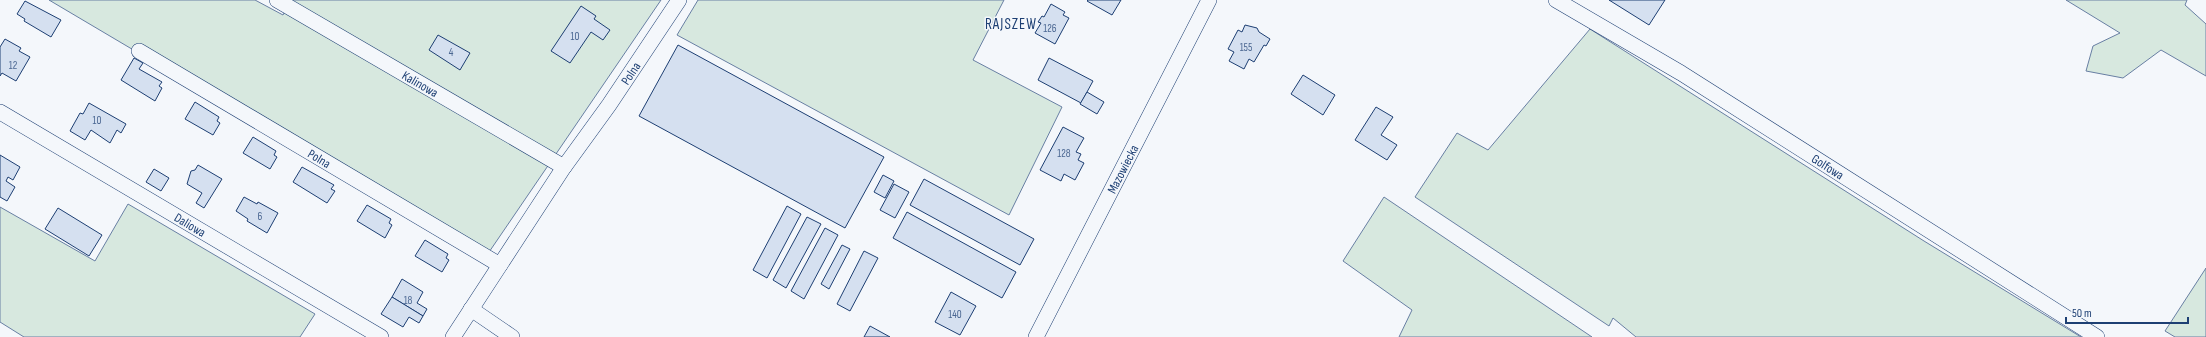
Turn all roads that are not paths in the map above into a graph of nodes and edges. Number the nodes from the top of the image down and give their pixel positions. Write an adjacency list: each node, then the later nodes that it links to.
1 (277, 0): 7 (street, Kalinowa)
2 (679, 0): 7 (street, Polna)
3 (1209, 0): 13 (street, Mazowiecka)
4 (1556, 0): 14 (street, Golfowa)
5 (139, 52): 8 (street, Polna)
6 (0, 112): 10 (street, Daliowa)
7 (564, 167): 8 (street, Polna)
8 (500, 265): 9 (street, Polna)
9 (471, 309): 11 (street, Polna); 12 (street)
10 (381, 337)
11 (453, 337)
12 (512, 337)
13 (1036, 337)
14 (2097, 337)

